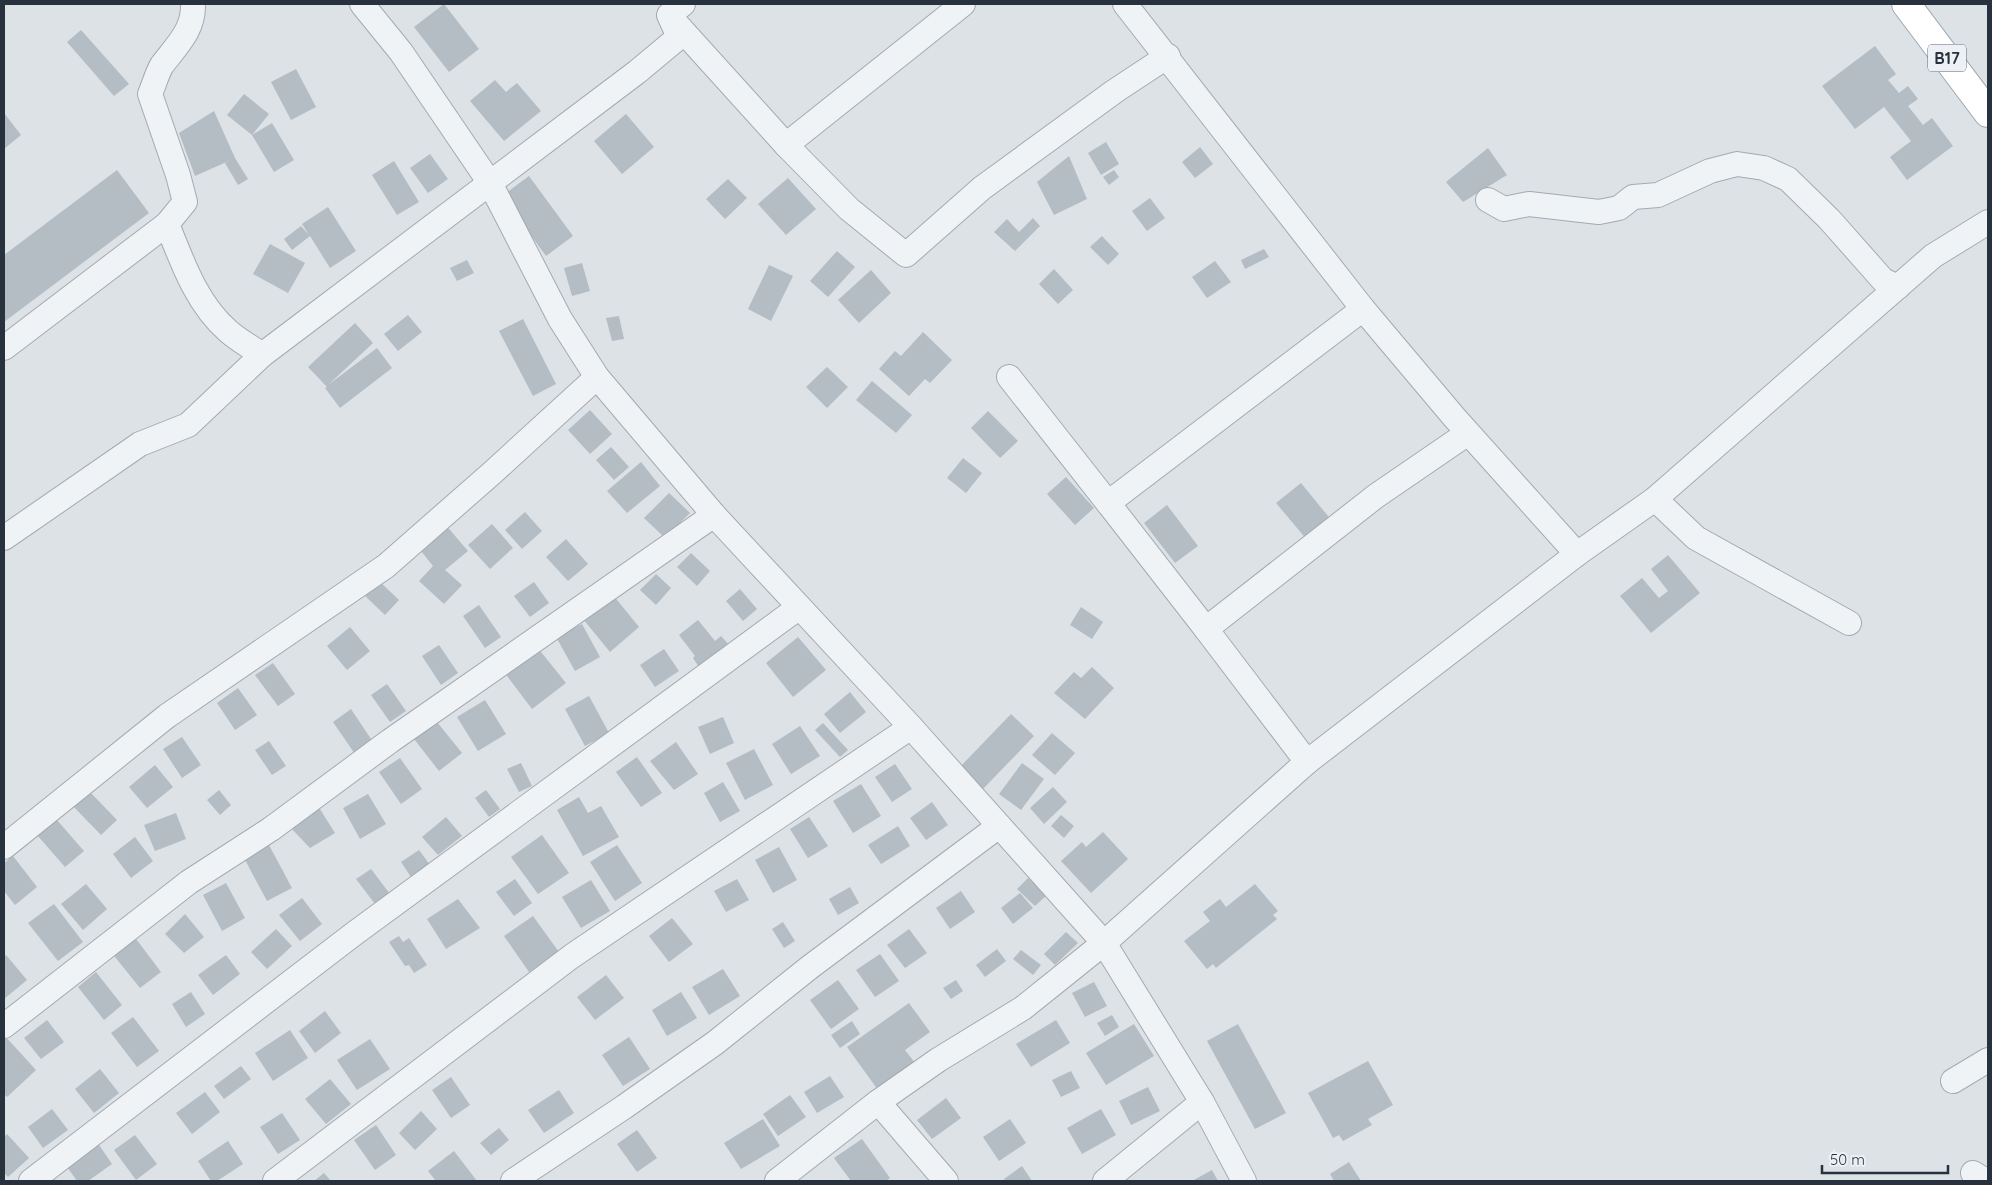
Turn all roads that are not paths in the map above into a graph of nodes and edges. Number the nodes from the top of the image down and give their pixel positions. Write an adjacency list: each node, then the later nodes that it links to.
1 (193, 4): 13 (street)
2 (362, 4): 10 (street)
3 (963, 4): 9 (street)
4 (1125, 4): 7 (street)
5 (1906, 4): 8 (main road, B17)
6 (676, 9): 9 (street); 10 (street)
7 (1168, 56): 9 (street); 15 (street)
8 (1988, 113)
9 (786, 145)
10 (490, 183): 17 (street); 19 (street)
11 (1488, 200): 14 (street)
12 (1988, 222): 14 (street)
13 (167, 224): 16 (street); 17 (street)
14 (1898, 287): 21 (street)
15 (1363, 308): 20 (street); 22 (street)
16 (4, 348)
17 (262, 355): 24 (street)
18 (1010, 376): 22 (street)
19 (597, 377): 23 (street); 32 (street)
20 (1468, 433): 25 (street); 28 (street)
21 (1656, 499): 25 (street); 27 (street)
22 (1108, 502): 28 (street)
23 (714, 515): 26 (street); 34 (street)
24 (4, 538)
25 (1577, 554): 30 (street)
26 (798, 608): 29 (street); 39 (street)
27 (1849, 623)
28 (1206, 629): 30 (street)
29 (911, 727): 31 (street); 40 (street)
30 (1307, 762): 33 (street)
31 (999, 826): 33 (street); 41 (street)
32 (4, 847)
33 (1104, 943): 37 (street); 38 (street)
34 (4, 1026)
35 (1988, 1060): 36 (street)
36 (1953, 1081)
37 (878, 1102): 42 (street); 43 (street)
38 (1202, 1102): 44 (street); 45 (street)
39 (31, 1181)
40 (274, 1181)
41 (512, 1181)
42 (777, 1181)
43 (946, 1181)
44 (1105, 1181)
45 (1244, 1181)

